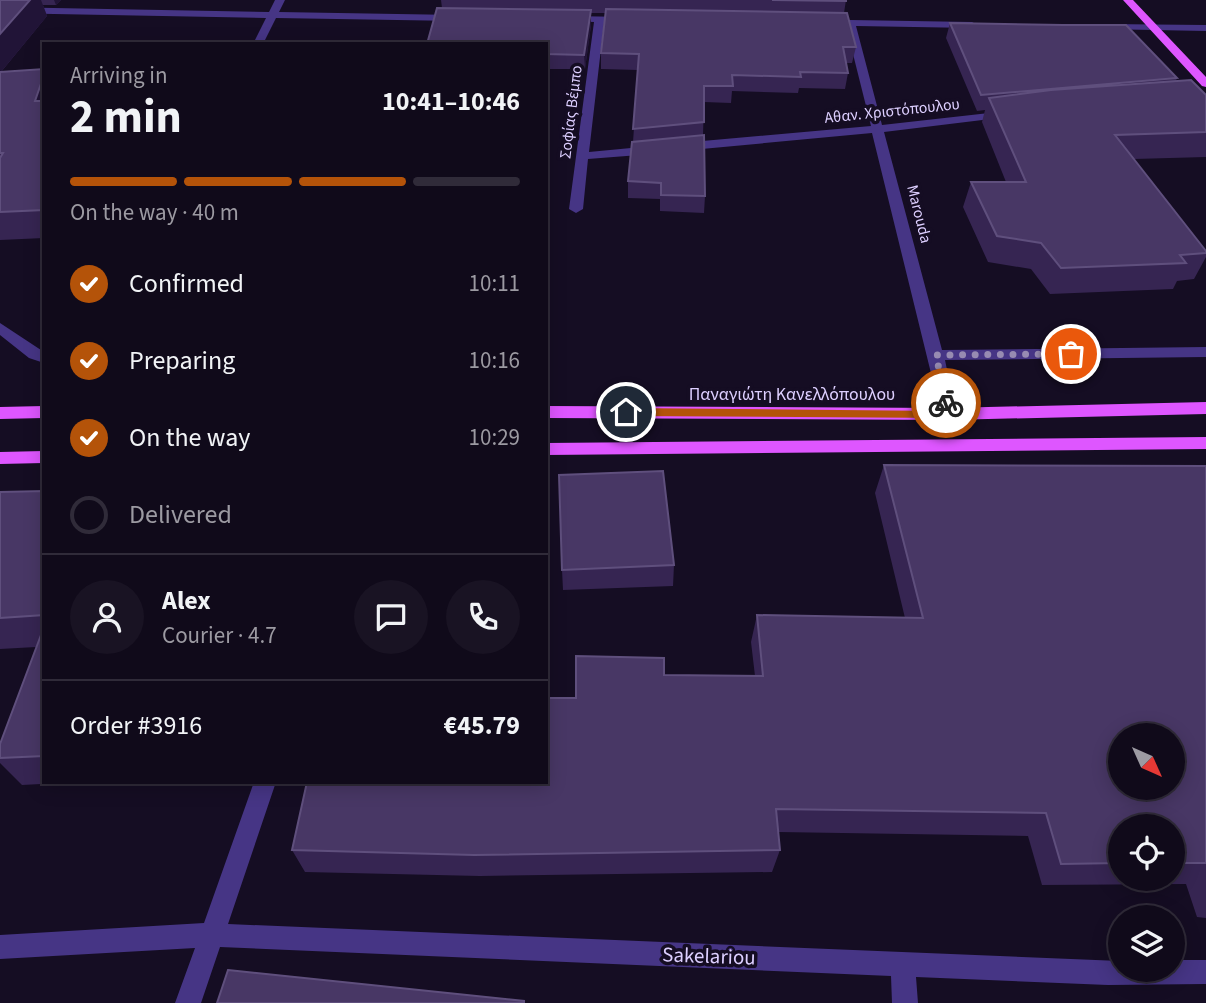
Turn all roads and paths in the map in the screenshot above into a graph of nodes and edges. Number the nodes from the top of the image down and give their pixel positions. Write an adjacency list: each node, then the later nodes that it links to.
1 (281, 0): 4 (street)
2 (1128, 0): 13 (main road)
3 (0, 10): 4 (street)
4 (273, 15): 5 (street); 15 (street)
5 (463, 18)
6 (558, 19): 7 (street)
7 (599, 20): 8 (street); 19 (street, Σοφίας Βέμπο)
8 (641, 20)
9 (822, 23): 10 (street)
10 (850, 23): 11 (street); 18 (street, Marouda)
11 (990, 25)
12 (1099, 27): 13 (street)
13 (1154, 28): 14 (street); 16 (main road)
14 (1206, 28)
15 (259, 42)
16 (1206, 84)
17 (1016, 113): 18 (street, Αθαν. Χριστόπουλου)
18 (879, 129): 19 (street, Αθαν. Χριστόπουλου); 23 (street, Marouda)
19 (581, 156): 20 (street, Σοφίας Βέμπο)
20 (576, 209)
21 (0, 328): 24 (street)
22 (1206, 352): 23 (street)
23 (936, 355): 29 (street, Marouda)
24 (42, 357)
25 (1206, 408): 29 (main road, Παναγιώτη Κανελλόπουλου)
26 (42, 412): 28 (main road)
27 (548, 412): 29 (main road, Παναγιώτη Κανελλόπουλου)
28 (0, 413)
29 (948, 414)
30 (1206, 443): 31 (main road)
31 (548, 449)
32 (42, 457): 33 (main road)
33 (0, 458)
34 (264, 784): 35 (street)
35 (213, 935): 36 (street, Sakelariou); 37 (street, Sakelariou); 39 (street)
36 (0, 947)
37 (903, 964): 38 (street, Sakelariou); 40 (street)
38 (1206, 972)
39 (188, 1003)
40 (905, 1003)

